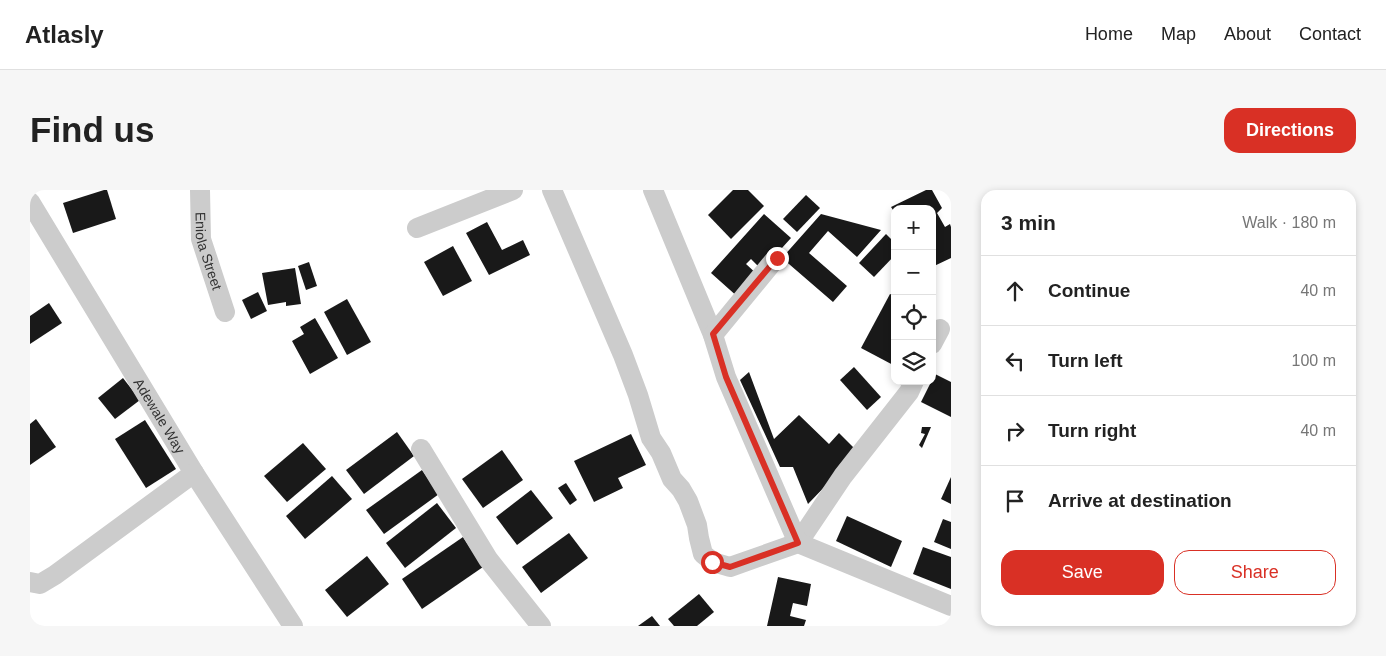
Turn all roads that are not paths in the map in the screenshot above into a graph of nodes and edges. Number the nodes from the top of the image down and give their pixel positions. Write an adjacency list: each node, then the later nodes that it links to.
1 (200, 190): 8 (street, Eniola Street)
2 (513, 190): 6 (street)
3 (552, 190): 13 (street)
4 (653, 190): 9 (street)
5 (30, 202): 12 (street, Adewale Way)
6 (417, 228)
7 (777, 258): 9 (street)
8 (225, 312)
9 (713, 334): 13 (street)
10 (912, 385): 13 (street)
11 (421, 449): 17 (street)
12 (194, 473): 14 (street); 16 (street, Adewale Way)
13 (798, 543): 15 (street)
14 (33, 586)
15 (951, 606)
16 (293, 626)
17 (541, 626)

